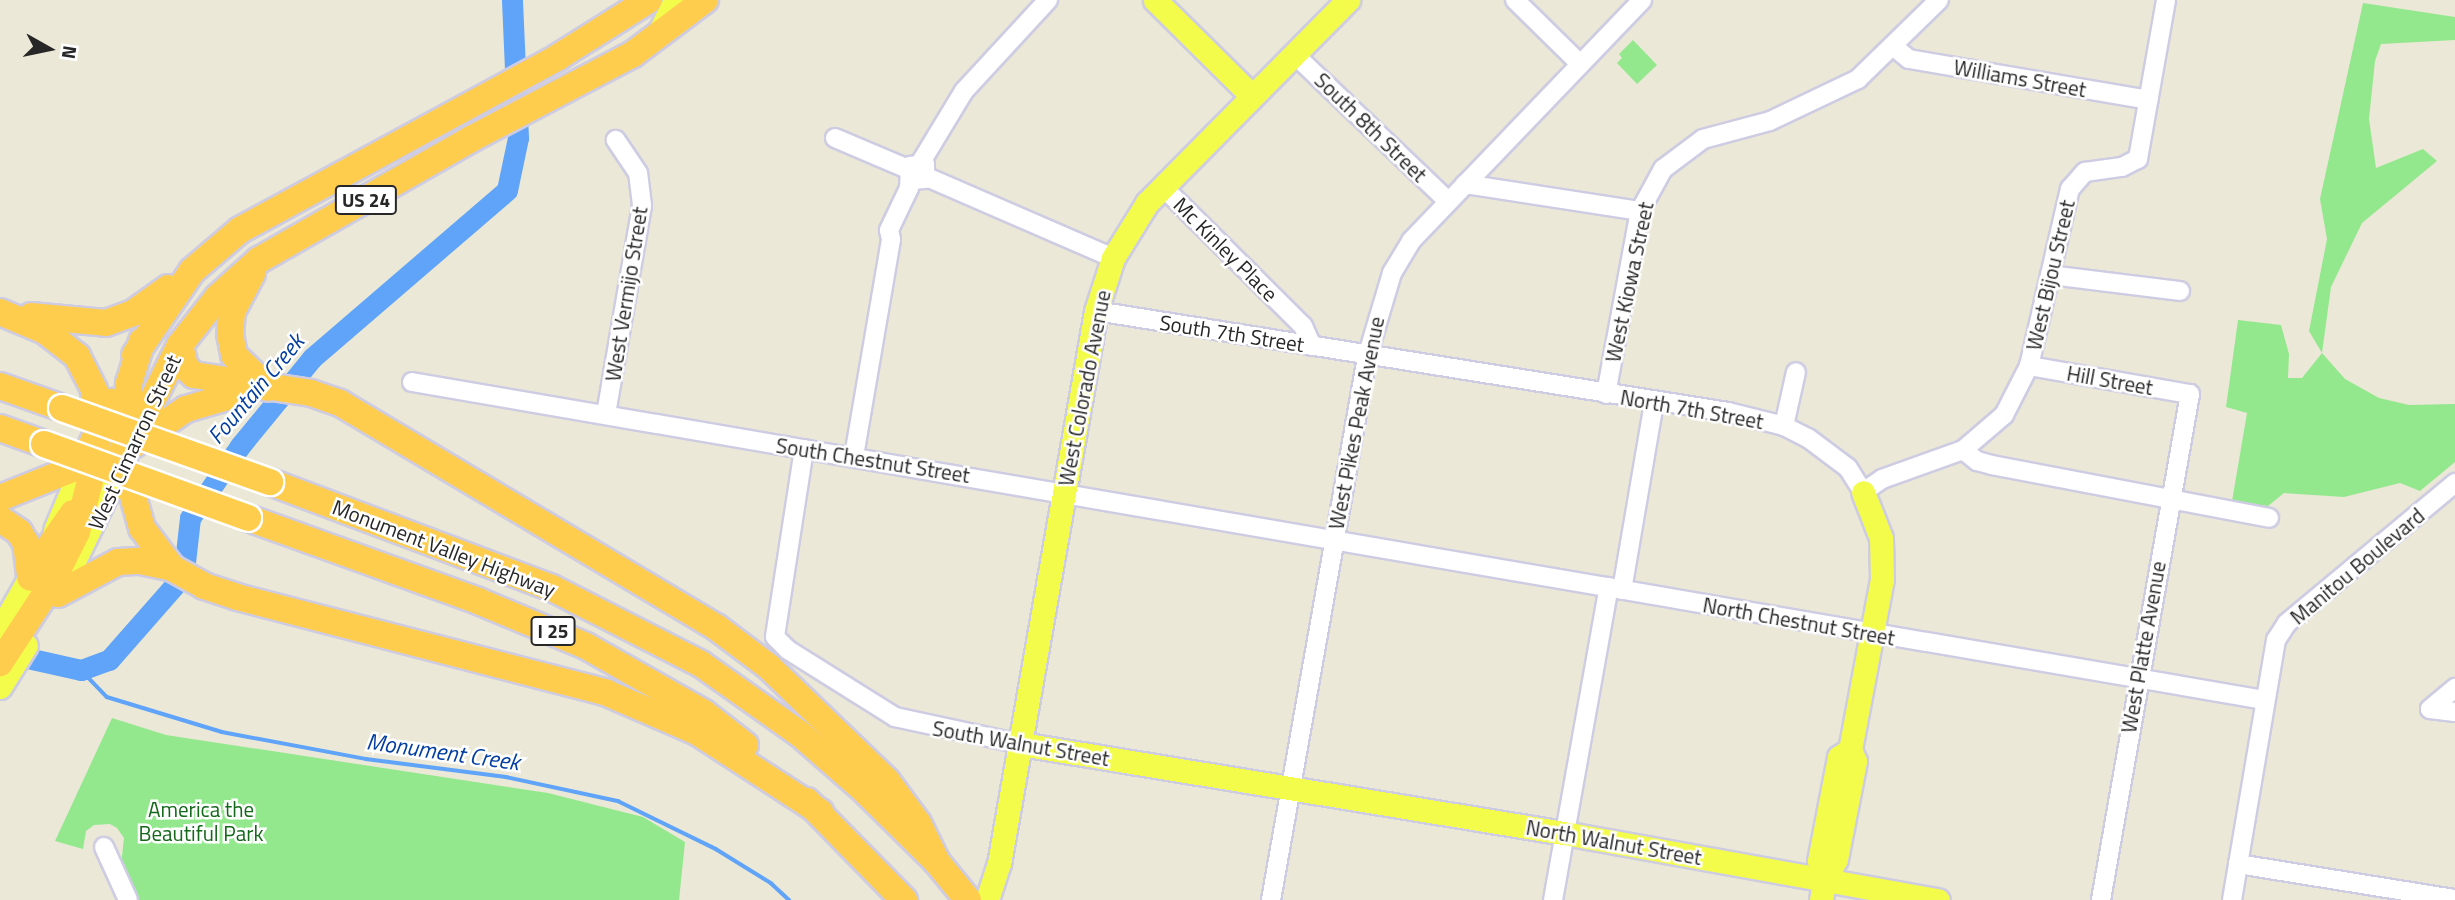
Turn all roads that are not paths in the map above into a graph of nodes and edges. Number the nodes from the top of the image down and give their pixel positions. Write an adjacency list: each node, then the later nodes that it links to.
1 (631, 0): 12 (main road)
2 (649, 0): 12 (highway, West Cimarron Street / US 24)
3 (675, 0): 13 (main road)
4 (705, 0): 13 (highway, West Cimarron Street / US 24)
5 (1048, 0): 21 (street)
6 (1155, 0): 17 (main road)
7 (1348, 0): 15 (main road, West Colorado Avenue)
8 (1515, 0): 16 (street)
9 (1642, 0): 16 (street, West Pikes Peak Avenue)
10 (1939, 0): 14 (street, West Kiowa Street)
11 (2166, 0): 18 (street, West Bijou Street)
12 (616, 23): 28 (highway, West Cimarron Street / US 24)
13 (653, 41): 27 (highway, West Cimarron Street / US 24)
14 (1894, 47): 18 (street, Williams Street); 25 (street, West Kiowa Street)
15 (1294, 54): 17 (main road, West Colorado Avenue); 24 (street, South 8th Street)
16 (1579, 63): 22 (street, West Pikes Peak Avenue)
17 (1252, 96): 23 (main road, West Colorado Avenue)
18 (2149, 100): 29 (street, West Bijou Street)
19 (835, 138): 21 (street)
20 (616, 139): 44 (street, West Vermijo Street)
21 (918, 174): 26 (street); 50 (street)
22 (1465, 184): 24 (street, West Pikes Peak Avenue); 25 (street)
23 (1163, 187): 26 (main road, West Colorado Avenue); 34 (street, Mc Kinley Place)
24 (1448, 201): 35 (street, West Pikes Peak Avenue)
25 (1640, 211): 41 (street, West Kiowa Street)
26 (1113, 258): 31 (main road, West Colorado Avenue)
27 (259, 260): 33 (highway, West Cimarron Street / US 24); 40 (highway)
28 (192, 271): 32 (highway, US 24); 47 (highway, West Cimarron Street)
29 (2050, 275): 30 (street); 36 (street, West Bijou Street)
30 (2180, 291)
31 (1096, 311): 34 (street, South 7th Street); 52 (main road, West Colorado Avenue)
32 (0, 312): 47 (highway)
33 (180, 345): 40 (highway); 47 (highway, West Cimarron Street / US 24)
34 (1312, 346): 35 (street, South 7th Street)
35 (1367, 357): 41 (street, North 7th Street); 58 (street, West Pikes Peak Avenue)
36 (2029, 366): 42 (street, Hill Street); 49 (street, West Bijou Street)
37 (1796, 372): 45 (street)
38 (412, 382): 44 (street, South Chestnut Street)
39 (0, 386): 75 (highway, Monument Valley Highway / I 25, bridge)
40 (253, 386): 47 (highway); 75 (highway)
41 (1606, 394): 43 (street, North 7th Street)
42 (2190, 394): 54 (street, West Platte Avenue)
43 (1654, 402): 45 (street, North 7th Street); 61 (street)
44 (606, 414): 48 (street, South Chestnut Street)
45 (1784, 426): 53 (street, North 7th Street)
46 (0, 428): 72 (highway, Monument Valley Highway / I 25, bridge)
47 (111, 448): 55 (highway); 59 (highway); 60 (main road, West Cimarron Street); 60 (main road, West Cimarron Street); 60 (highway)
48 (804, 449): 50 (street, South Chestnut Street); 70 (street, South Walnut Street)
49 (1963, 450): 53 (street); 54 (street)
50 (854, 456): 52 (street, South Chestnut Street)
51 (2455, 483): 68 (street, Manitou Boulevard)
52 (1064, 492): 58 (street, South Chestnut Street); 70 (main road, West Colorado Avenue)
53 (1863, 492): 63 (main road)
54 (2170, 497): 56 (street); 65 (street, West Platte Avenue)
55 (0, 498)
56 (2269, 518)
57 (0, 519): 60 (highway)
58 (1334, 539): 61 (street, North Chestnut Street); 71 (street, West Pikes Peak Avenue)
59 (146, 552): 60 (highway); 72 (highway)
60 (44, 581): 62 (main road, West Cimarron Street); 64 (highway); 66 (main road, West Cimarron Street)
61 (1615, 588): 63 (street, North Chestnut Street); 73 (street)
62 (0, 630)
63 (1872, 634): 65 (street, North Chestnut Street); 78 (main road)
64 (0, 663)
65 (2138, 679): 68 (street, North Chestnut Street); 88 (street, West Platte Avenue)
66 (0, 687)
67 (2455, 688): 69 (street)
68 (2265, 700): 77 (street, Manitou Boulevard)
69 (2455, 712)
70 (1021, 744): 71 (main road, South Walnut Street); 76 (main road, West Colorado Avenue)
71 (1290, 789): 73 (main road, North Walnut Street); 85 (street, West Pikes Peak Avenue)
72 (820, 812): 79 (highway, Monument Valley Highway / I 25)
73 (1564, 833): 78 (main road, North Walnut Street); 86 (street)
74 (104, 847): 81 (street)
75 (937, 862): 82 (highway, Monument Valley Highway / I 25)
76 (999, 864): 83 (main road, West Colorado Avenue); 84 (main road, West Colorado Avenue)
77 (2238, 864): 80 (street); 89 (street, Manitou Boulevard)
78 (1823, 889): 87 (main road, North Walnut Street)
79 (898, 893)
80 (2455, 899)
81 (128, 900)
82 (968, 900)
83 (987, 900)
84 (1000, 900)
85 (1271, 900)
86 (1553, 900)
87 (1938, 900)
88 (2101, 900)
89 (2232, 900)

